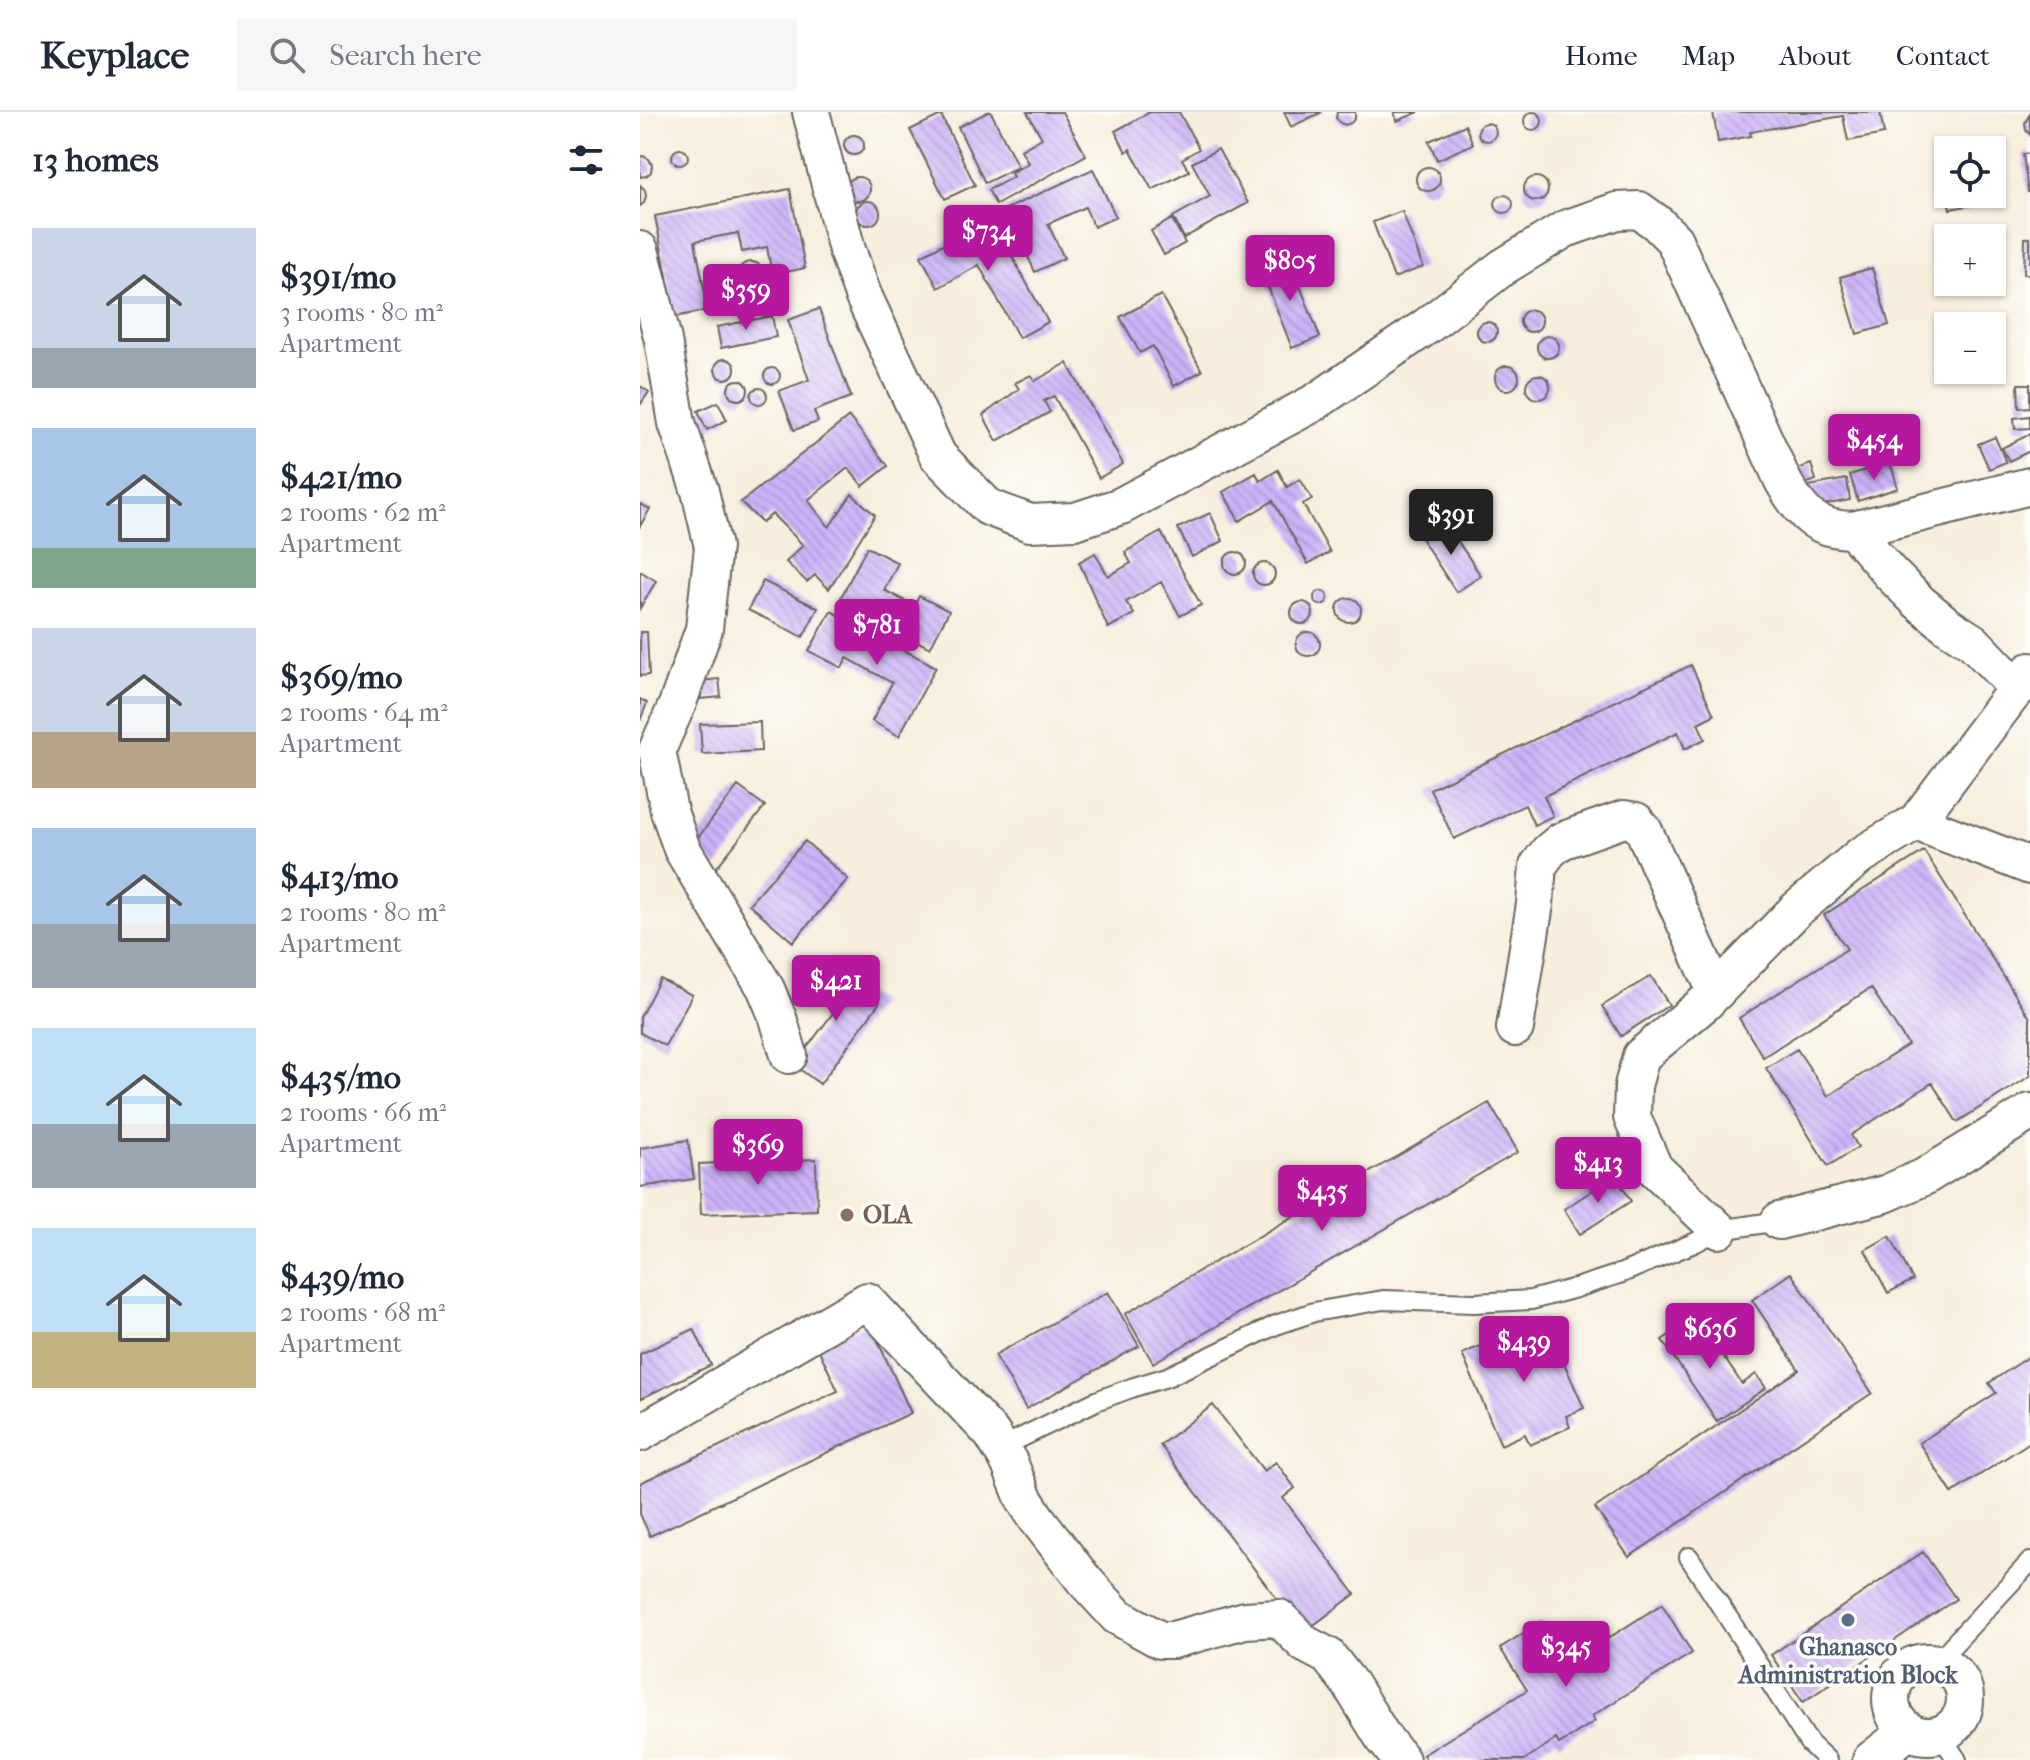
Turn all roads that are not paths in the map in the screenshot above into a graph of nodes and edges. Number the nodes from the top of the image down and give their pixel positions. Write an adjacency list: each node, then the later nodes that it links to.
1 (811, 112): 4 (street)
2 (640, 250): 6 (street)
3 (2030, 486): 4 (street)
4 (1853, 530): 5 (street)
5 (2024, 680): 7 (street)
6 (648, 758): 11 (street)
7 (1916, 822): 8 (street); 9 (street)
8 (2030, 866)
9 (1716, 992): 10 (street); 14 (street)
10 (1515, 1028)
11 (789, 1055)
12 (2030, 1112): 13 (street)
13 (1779, 1221): 14 (lane)
14 (1719, 1230): 16 (lane)
15 (640, 1433): 16 (street)
16 (1000, 1448): 21 (street)
17 (1689, 1557): 22 (lane)
18 (2030, 1562): 19 (lane)
19 (1936, 1663): 20 (street); 20 (street)
20 (1935, 1742): 23 (street)
21 (1401, 1760)
22 (1827, 1760)
23 (1871, 1760)

